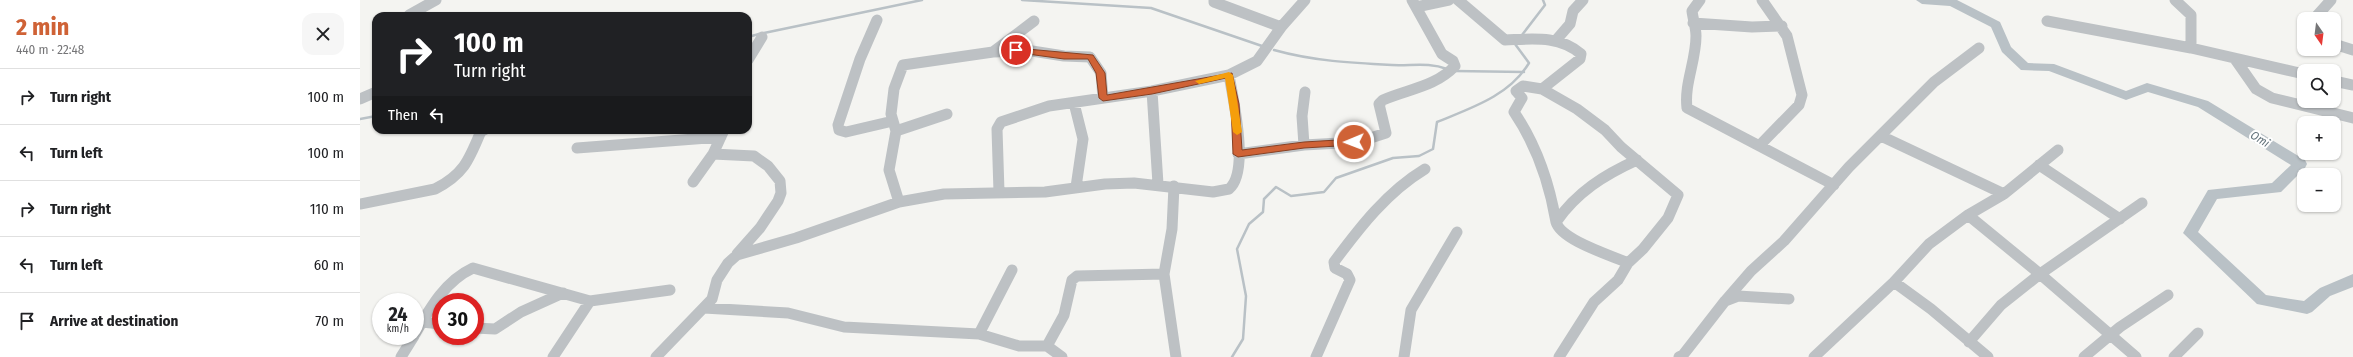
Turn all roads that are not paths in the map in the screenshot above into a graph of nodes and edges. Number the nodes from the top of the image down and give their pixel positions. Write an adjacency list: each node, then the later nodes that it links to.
1 (436, 0): 12 (street)
2 (1214, 0): 19 (street)
3 (1305, 0): 19 (street)
4 (1449, 0): 11 (street)
5 (1458, 0): 21 (street)
6 (1583, 0): 21 (street)
7 (1700, 0): 17 (street)
8 (1762, 0): 18 (street)
9 (2175, 0): 24 (street)
10 (2331, 0): 13 (street)
11 (1414, 3): 46 (street)
12 (414, 12)
13 (2320, 12)
14 (877, 20): 42 (street)
15 (1034, 21): 26 (street)
16 (2047, 21): 24 (street)
17 (1693, 23): 18 (street); 47 (street)
18 (1782, 26): 47 (street)
19 (1281, 27): 30 (street)
20 (762, 37): 27 (street)
21 (1557, 39): 33 (street)
22 (2341, 46): 25 (street)
23 (1979, 48): 45 (street)
24 (2191, 48): 28 (street)
25 (2353, 50)
26 (993, 52): 37 (street); 42 (street)
27 (752, 53)
28 (2235, 59): 29 (street); 41 (street)
29 (2297, 72)
30 (1229, 75): 34 (street); 51 (street)
31 (2341, 82): 32 (street)
32 (2353, 85)
33 (1542, 89): 52 (street); 67 (street)
34 (1152, 91): 37 (street); 56 (street)
35 (1305, 92): 46 (street)
36 (372, 94): 38 (street)
37 (1103, 98): 39 (street)
38 (360, 99)
39 (1074, 103): 59 (street); 60 (street)
40 (947, 114): 42 (street)
41 (2353, 118)
42 (894, 126): 62 (street)
43 (480, 134): 64 (street)
44 (723, 134): 48 (street); 50 (street)
45 (1880, 136): 57 (street); 61 (street)
46 (1304, 145): 51 (street)
47 (1760, 145): 57 (street)
48 (577, 148)
49 (2058, 150): 53 (street)
50 (713, 154): 55 (street); 69 (street)
51 (1238, 154): 58 (street)
52 (1637, 160): 67 (street); 70 (street)
53 (2039, 165): 61 (street); 66 (street)
54 (1425, 169): 95 (street)
55 (693, 182)
56 (1158, 184): 58 (street); 59 (street)
57 (1834, 185): 80 (street)
58 (1174, 186): 72 (street)
59 (1076, 187): 60 (street)
60 (999, 192): 62 (street)
61 (2004, 194): 65 (street)
62 (899, 202): 69 (street)
63 (2142, 203): 66 (street)
64 (360, 204)
65 (1968, 216): 73 (street); 74 (street)
66 (2120, 219): 73 (street)
67 (1556, 222): 70 (street)
68 (1457, 232): 96 (street)
69 (737, 255): 81 (street)
70 (1628, 263): 97 (street)
71 (1012, 270): 85 (street)
72 (1164, 274): 89 (street); 94 (street)
73 (2040, 274): 86 (street); 87 (street)
74 (1894, 282): 87 (street); 99 (street)
75 (670, 290): 79 (street)
76 (562, 292): 79 (street); 82 (street); 83 (street)
77 (2168, 295): 86 (street)
78 (1789, 299): 80 (street)
79 (590, 301): 91 (street)
80 (1725, 301): 98 (street)
81 (704, 308): 85 (street); 92 (street)
82 (424, 318)
83 (484, 328)
84 (2198, 333): 103 (street)
85 (979, 334): 89 (street)
86 (2111, 334): 101 (street); 102 (street)
87 (1970, 342): 100 (street)
88 (408, 345): 90 (street)
89 (1047, 346): 93 (street)
90 (401, 357)
91 (553, 357)
92 (656, 357)
93 (1062, 357)
94 (1176, 357)
95 (1316, 357)
96 (1404, 357)
97 (1559, 357)
98 (1679, 357)
99 (1814, 357)
100 (1988, 357)
101 (2084, 357)
102 (2136, 357)
103 (2174, 357)

